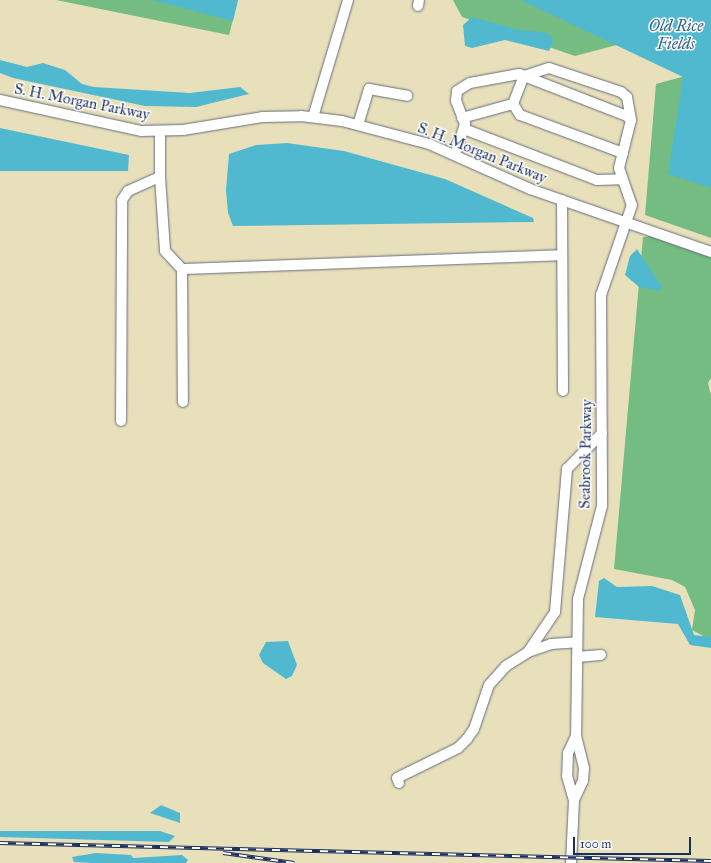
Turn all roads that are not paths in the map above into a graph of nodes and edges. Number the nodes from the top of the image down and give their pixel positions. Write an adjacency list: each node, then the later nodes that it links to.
1 (348, 0): 6 (street)
2 (524, 76): 5 (street); 7 (street); 8 (street); 8 (street)
3 (407, 96): 9 (street)
4 (0, 100): 11 (street, S. H. Morgan Parkway)
5 (513, 104): 7 (street); 12 (street)
6 (313, 117): 9 (street, S. H. Morgan Parkway); 11 (street, S. H. Morgan Parkway)
7 (462, 118): 10 (street)
8 (631, 120): 12 (street)
9 (358, 125): 13 (street, S. H. Morgan Parkway)
10 (464, 129): 13 (street); 15 (street)
11 (160, 131): 14 (street)
12 (623, 153): 15 (street)
13 (455, 155): 16 (street, S. H. Morgan Parkway)
14 (160, 177): 20 (street); 23 (street)
15 (621, 179): 17 (street, Seabrook Parkway)
16 (562, 200): 17 (street, S. H. Morgan Parkway); 19 (street)
17 (625, 222): 18 (street, S. H. Morgan Parkway); 24 (street, Seabrook Parkway)
18 (711, 252)
19 (562, 255): 20 (street); 21 (street)
20 (182, 269): 22 (street)
21 (563, 391)
22 (183, 402)
23 (121, 421)
24 (602, 433): 25 (street, Seabrook Parkway); 26 (street)
25 (577, 642): 26 (street); 28 (street, Seabrook Parkway)
26 (528, 652): 30 (street)
27 (601, 655): 28 (street)
28 (577, 657): 29 (street, Seabrook Parkway)
29 (576, 736): 31 (street, Seabrook Parkway); 31 (street, Seabrook Parkway)
30 (399, 783)
31 (574, 800): 32 (street, Seabrook Parkway)
32 (571, 863)

